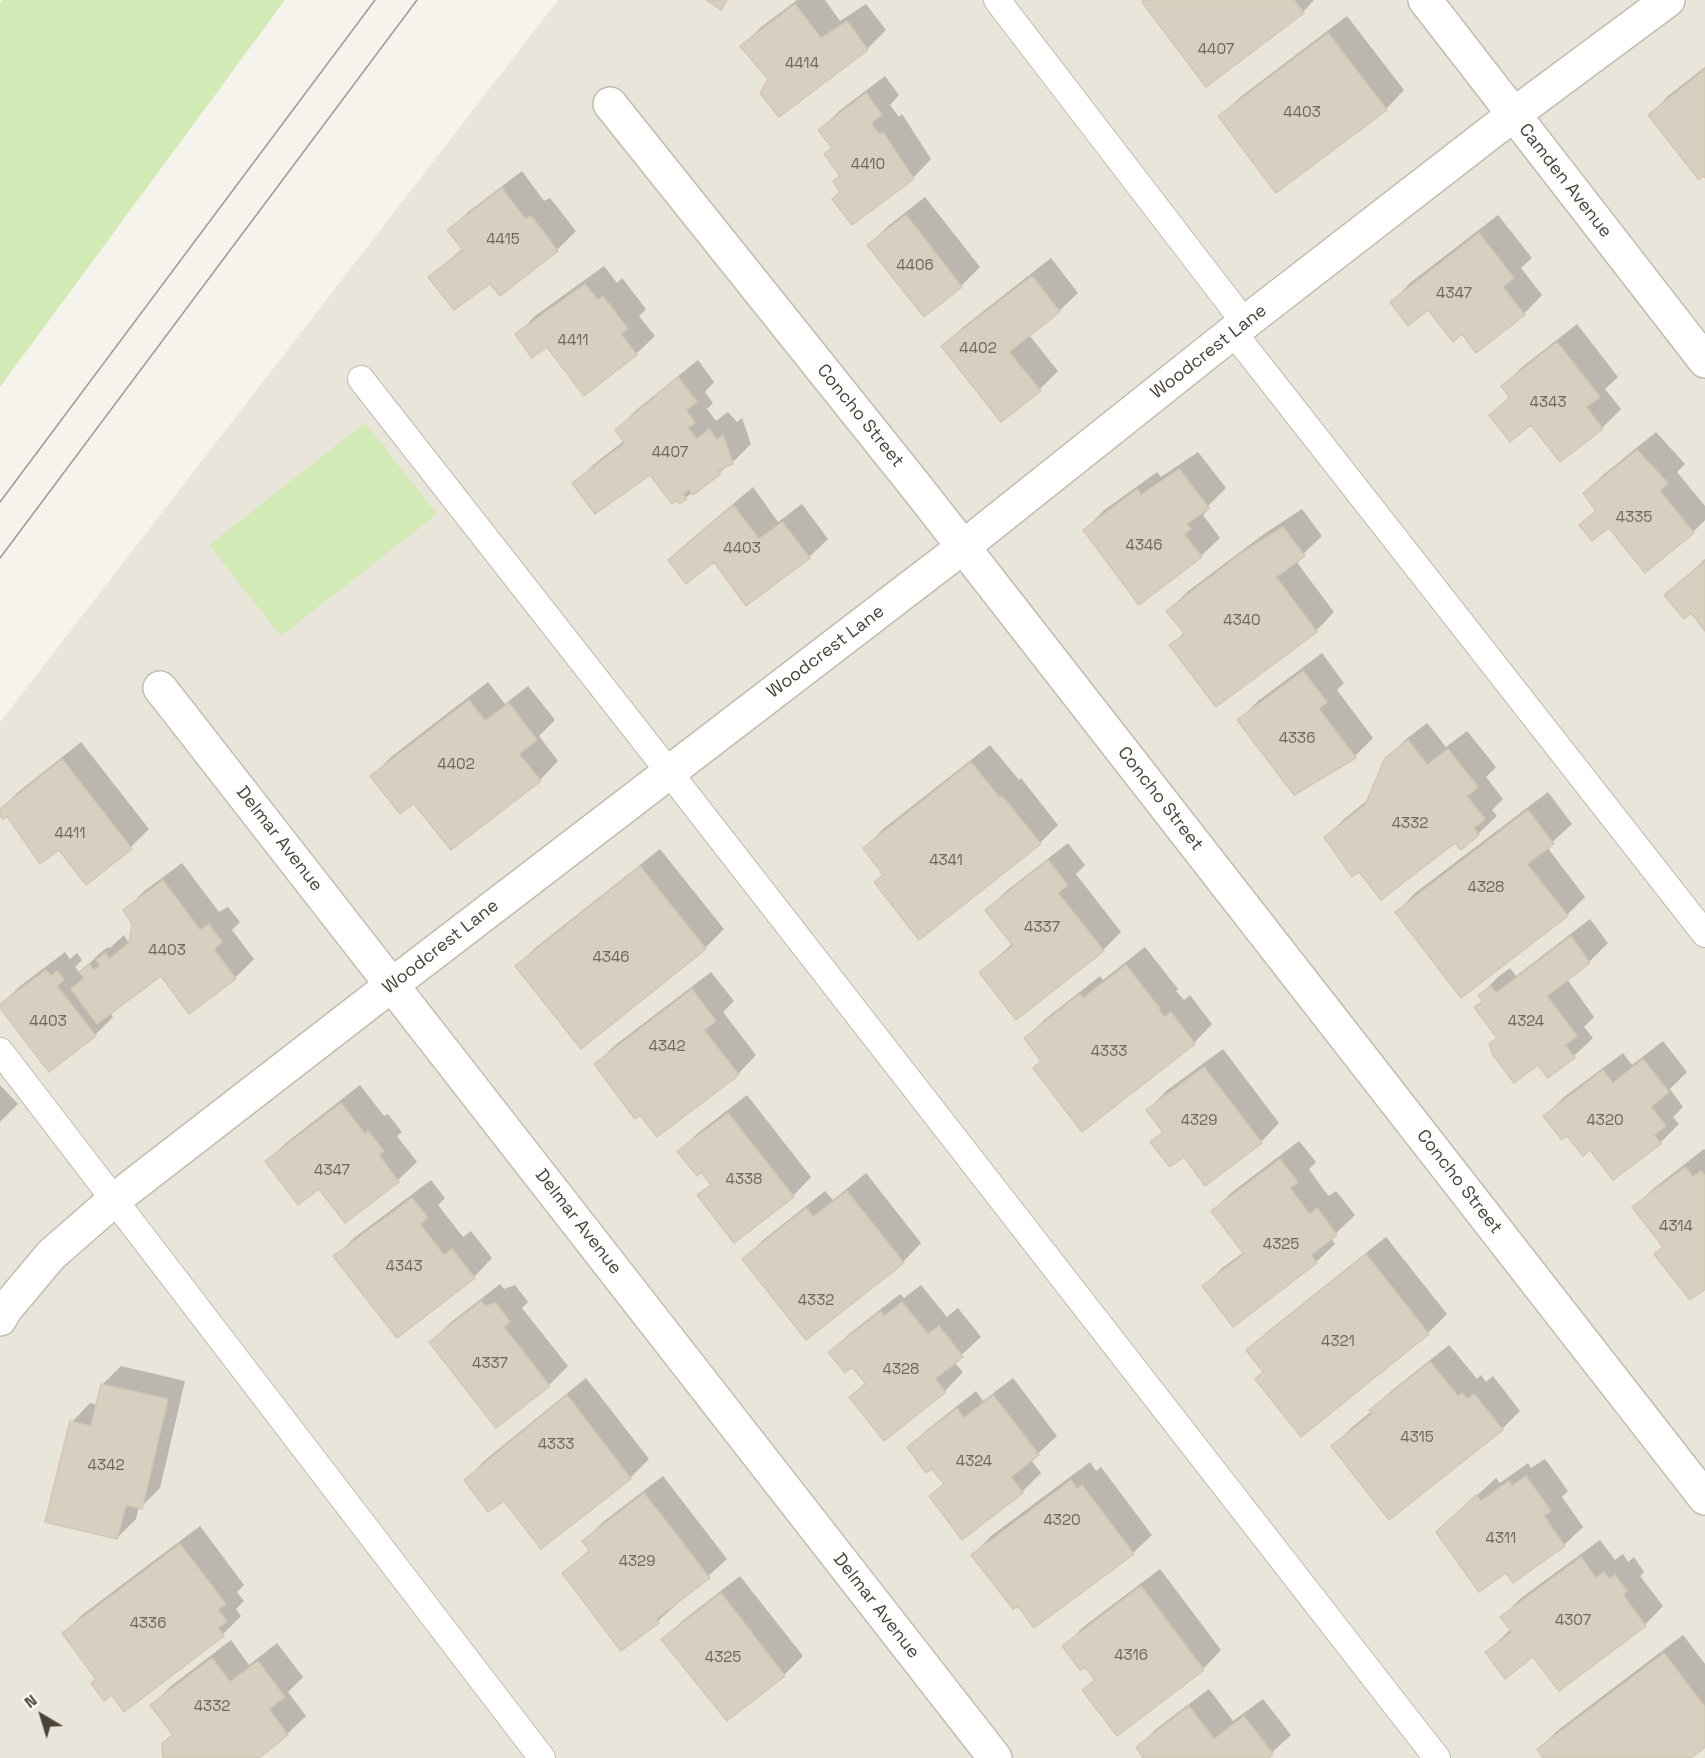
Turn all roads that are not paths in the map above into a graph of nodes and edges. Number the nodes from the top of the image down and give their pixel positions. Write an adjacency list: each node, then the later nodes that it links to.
1 (997, 0): 6 (lane)
2 (1425, 0): 5 (street, Camden Avenue)
3 (1668, 0): 5 (street, Woodcrest Lane)
4 (610, 104): 9 (street, Concho Street)
5 (1513, 115): 6 (street, Woodcrest Lane); 7 (street, Camden Avenue)
6 (1239, 328): 9 (street, Woodcrest Lane); 12 (lane)
7 (1705, 362)
8 (361, 379): 11 (lane)
9 (963, 547): 11 (street, Woodcrest Lane); 17 (street, Concho Street)
10 (160, 688): 13 (street, Delmar Avenue)
11 (669, 772): 13 (street, Woodcrest Lane); 20 (lane)
12 (1705, 934)
13 (393, 984): 15 (street, Woodcrest Lane); 19 (street, Delmar Avenue)
14 (0, 1051): 15 (lane)
15 (114, 1200): 16 (street, Woodcrest Lane); 18 (lane)
16 (0, 1319)
17 (1705, 1498)
18 (542, 1758)
19 (995, 1758)
20 (1437, 1758)

